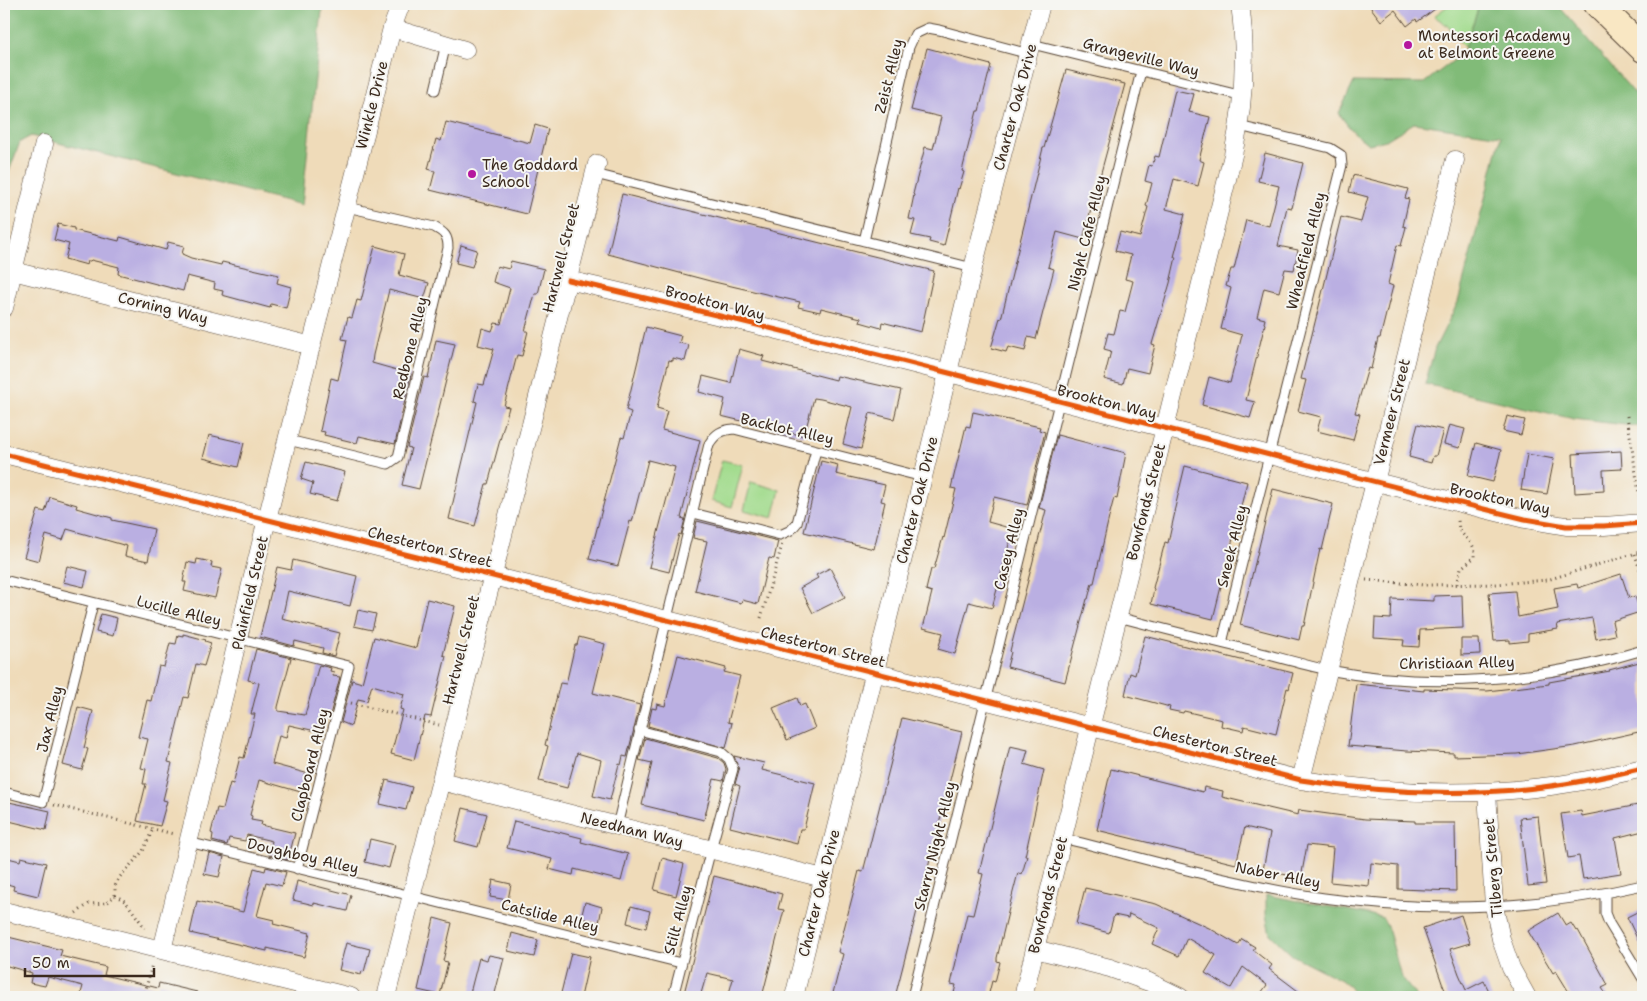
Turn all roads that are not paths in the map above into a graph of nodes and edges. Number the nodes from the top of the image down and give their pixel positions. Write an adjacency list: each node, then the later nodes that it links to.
1 (401, 4): 5 (street, Winkle Drive)
2 (1042, 4): 7 (street, Charter Oak Drive)
3 (1240, 4): 12 (street, Bowfonds Street)
4 (1597, 4): 8 (street)
5 (392, 28): 6 (street); 17 (street, Winkle Drive)
6 (446, 44): 9 (street); 11 (lane)
7 (1030, 49): 10 (lane, Grangeville Way); 18 (lane, Zeist Alley); 19 (street, Charter Oak Drive)
8 (1643, 49)
9 (465, 50)
10 (1141, 71): 12 (lane, Grangeville Way); 25 (lane, Night Cafe Alley)
11 (435, 90)
12 (1243, 96): 13 (street, Bowfonds Street)
13 (1239, 126): 26 (street, Bowfonds Street); 30 (lane, Wheatfield Alley)
14 (44, 144): 20 (street)
15 (1454, 160): 32 (street, Vermeer Street)
16 (596, 169): 18 (lane); 21 (street, Hartwell Street)
17 (347, 207): 23 (street, Plainfield Street); 27 (lane, Redbone Alley)
18 (864, 241): 19 (lane)
19 (973, 268): 24 (street, Charter Oak Drive)
20 (13, 271): 22 (street); 23 (street, Corning Way)
21 (568, 280): 24 (street, Brookton Way); 36 (street, Hartwell Street)
22 (4, 308)
23 (312, 346): 27 (street, Plainfield Street)
24 (947, 373): 25 (street, Brookton Way); 31 (street, Charter Oak Drive)
25 (1059, 402): 26 (street, Brookton Way); 47 (lane, Casey Alley)
26 (1164, 429): 30 (street, Brookton Way); 39 (street, Bowfonds Street)
27 (288, 440): 34 (street, Plainfield Street)
28 (816, 450): 31 (lane, Backlot Alley); 33 (lane); 33 (lane, Backlot Alley)
29 (4, 454): 34 (street, Chesterton Street)
30 (1268, 456): 32 (street, Brookton Way); 42 (lane, Sneek Alley)
31 (923, 477): 46 (street, Charter Oak Drive)
32 (1374, 482): 35 (street, Brookton Way); 45 (street, Vermeer Street)
33 (693, 513): 40 (lane, Backlot Alley)
34 (268, 519): 36 (street, Chesterton Street); 41 (street, Plainfield Street)
35 (1643, 523)
36 (493, 576): 40 (street, Chesterton Street); 52 (street, Hartwell Street)
37 (4, 580): 38 (lane, Lucille Alley)
38 (93, 604): 41 (lane, Lucille Alley); 53 (lane, Jax Alley)
39 (1118, 618): 42 (lane); 48 (street, Bowfonds Street)
40 (666, 620): 46 (street, Chesterton Street); 49 (lane, Backlot Alley)
41 (239, 640): 44 (lane, Lucille Alley); 57 (street, Plainfield Street)
42 (1222, 643): 45 (lane)
43 (1643, 650): 45 (lane, Christiaan Alley)
44 (349, 666): 59 (lane, Clapboard Alley)
45 (1328, 670): 51 (street, Vermeer Street)
46 (874, 674): 47 (street, Chesterton Street); 60 (street, Charter Oak Drive)
47 (985, 702): 48 (street, Chesterton Street); 74 (lane, Starry Night Alley)
48 (1090, 728): 51 (street, Chesterton Street); 56 (street, Bowfonds Street)
49 (639, 730): 55 (lane, Backlot Alley); 58 (lane, Stilt Alley)
50 (1643, 768): 54 (street, Chesterton Street)
51 (1301, 780): 54 (street, Chesterton Street)
52 (441, 781): 55 (street, Needham Way); 63 (street, Hartwell Street)
53 (4, 792)
54 (1487, 792): 64 (street, Tilberg Street)
55 (616, 826): 58 (street, Needham Way)
56 (1062, 838): 64 (lane, Naber Alley); 66 (street, Bowfonds Street)
57 (189, 840): 59 (lane, Doughboy Alley); 67 (street, Plainfield Street)
58 (711, 849): 60 (street, Needham Way); 68 (lane, Stilt Alley)
59 (297, 869): 63 (lane, Doughboy Alley)
60 (823, 878): 73 (street, Charter Oak Drive)
61 (1643, 886): 62 (lane, Naber Alley)
62 (1605, 894): 64 (lane, Naber Alley); 69 (lane)
63 (412, 896): 68 (lane, Catslide Alley); 71 (street, Hartwell Street)
64 (1494, 906): 77 (street, Tilberg Street)
65 (4, 911): 67 (street)
66 (1035, 949): 75 (street, Bowfonds Street); 76 (street)
67 (162, 950): 70 (street)
68 (681, 963): 72 (lane, Stilt Alley)
69 (1643, 979)
70 (351, 997)
71 (386, 997)
72 (673, 997)
73 (794, 997)
74 (912, 997)
75 (1023, 997)
76 (1180, 997)
77 (1527, 997)

